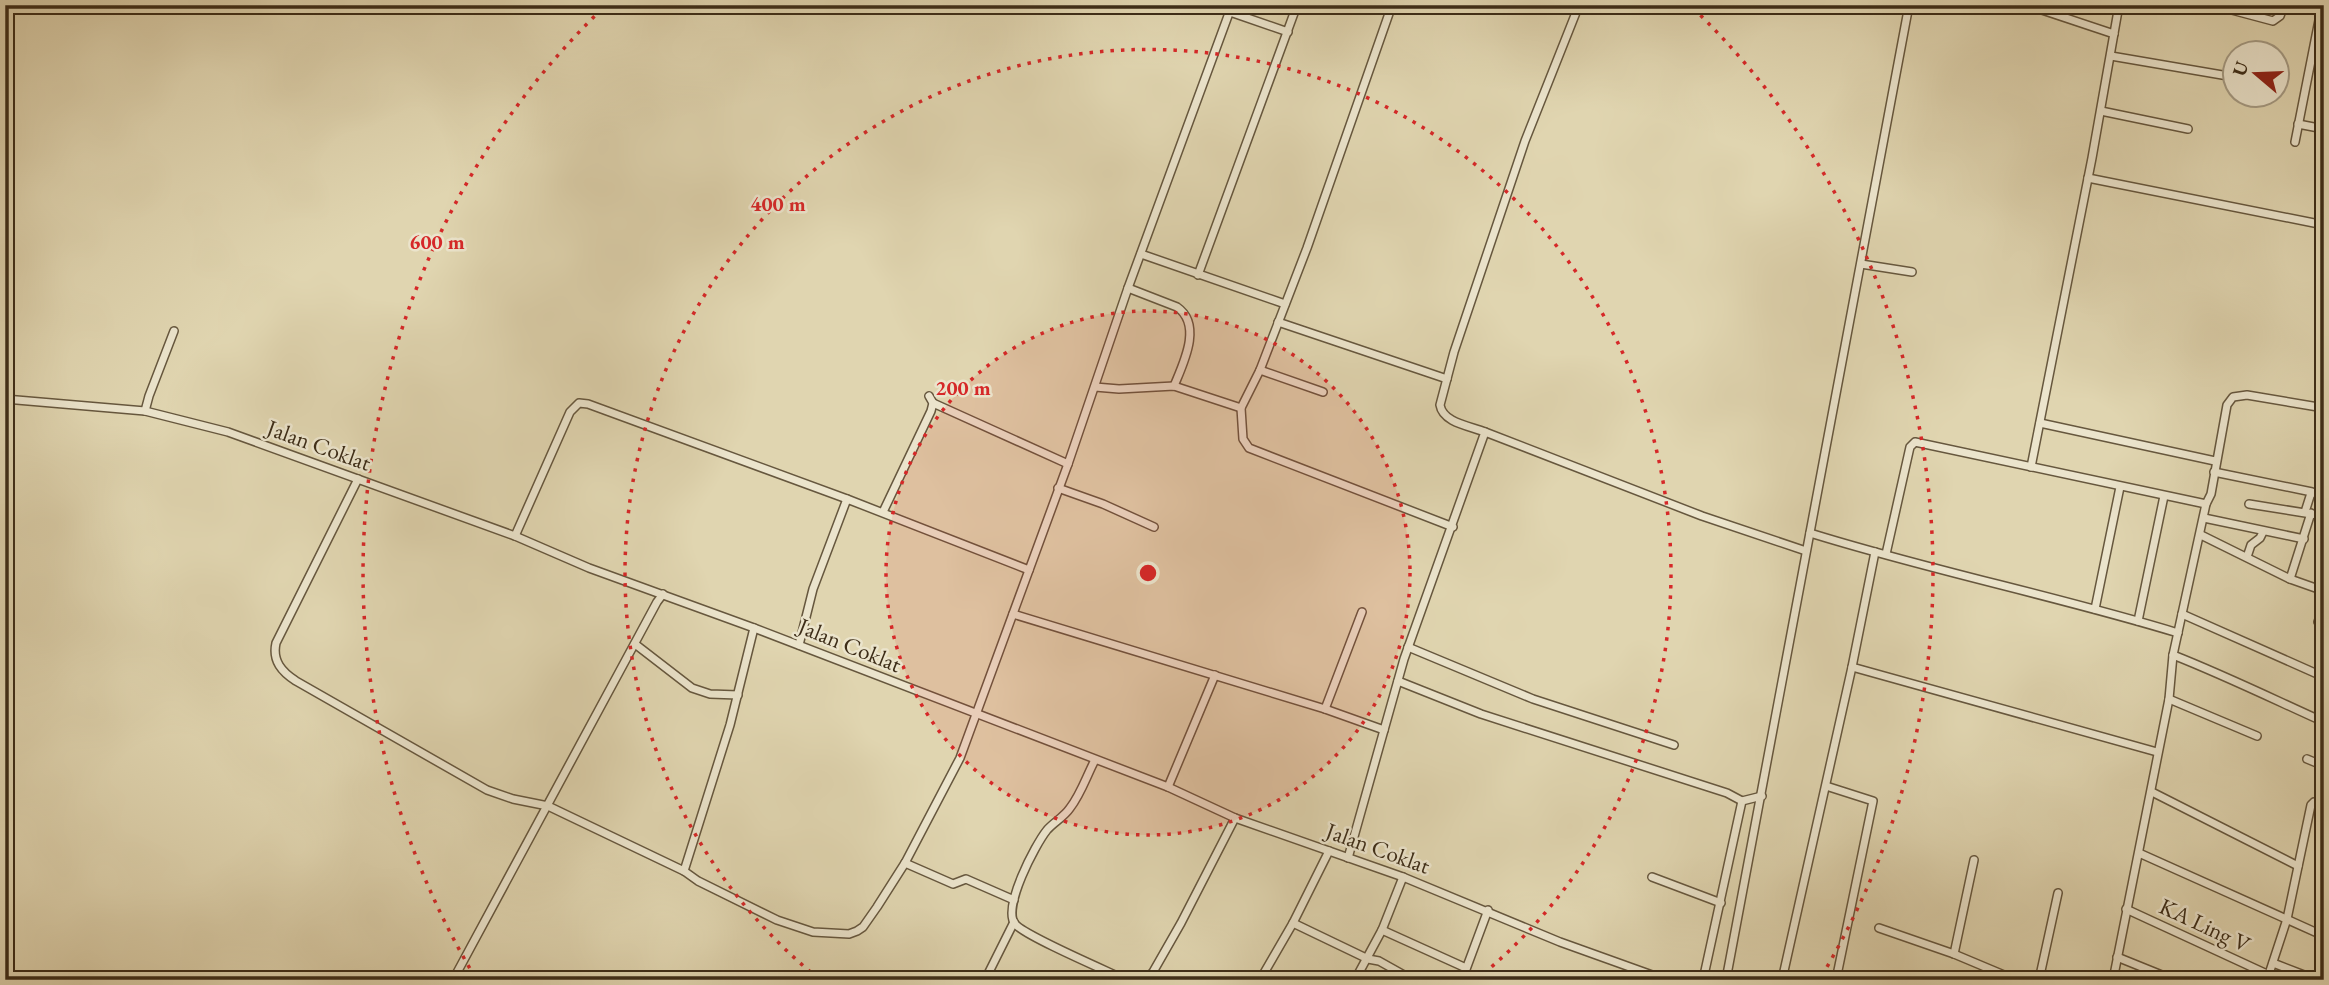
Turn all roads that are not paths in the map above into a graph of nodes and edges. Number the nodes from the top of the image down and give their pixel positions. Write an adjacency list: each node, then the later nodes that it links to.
1 (1297, 5): 11 (street)
2 (1392, 5): 27 (street)
3 (1579, 5): 31 (street)
4 (1909, 5): 23 (street)
5 (2027, 5): 12 (street)
6 (2119, 5): 12 (street)
7 (2213, 5): 8 (street)
8 (2284, 5)
9 (2322, 5): 16 (street)
10 (1231, 9): 11 (street); 22 (street)
11 (1288, 32): 25 (street)
12 (2114, 34): 13 (street)
13 (2111, 56): 14 (street); 15 (street)
14 (2220, 75)
15 (2101, 111): 17 (street); 20 (street)
16 (2298, 124): 18 (street); 19 (street)
17 (2188, 129)
18 (2324, 129)
19 (2295, 142)
20 (2088, 178): 21 (street); 39 (street)
21 (2324, 225)
22 (1141, 254): 25 (street); 26 (street)
23 (1861, 264): 24 (street); 61 (street)
24 (1912, 272)
25 (1198, 275): 27 (street)
26 (1128, 288): 32 (street); 33 (street)
27 (1285, 304): 28 (street)
28 (1278, 322): 30 (street); 31 (street)
29 (174, 331): 38 (street)
30 (1260, 370): 34 (street); 36 (street)
31 (1447, 379): 40 (street)
32 (1174, 386): 33 (street); 36 (street)
33 (1095, 387): 42 (street)
34 (1322, 392)
35 (5, 400): 38 (street, Jalan Coklat)
36 (1241, 408): 59 (street)
37 (2324, 408): 41 (street)
38 (145, 411): 45 (street, Jalan Coklat)
39 (2040, 423): 41 (street); 43 (street)
40 (1485, 432): 59 (street); 65 (street)
41 (2215, 461): 44 (street)
42 (1068, 464): 47 (street); 54 (street)
43 (2031, 467): 46 (street); 67 (street)
44 (2214, 472): 48 (street); 52 (street)
45 (358, 480): 63 (street, Jalan Coklat); 108 (street)
46 (2120, 487): 50 (street); 74 (street)
47 (1058, 488): 58 (street); 69 (street)
48 (2312, 492): 49 (street); 55 (street)
49 (2324, 494)
50 (2164, 496): 52 (street); 78 (street)
51 (847, 499): 54 (street); 63 (street); 83 (street)
52 (2206, 504): 57 (street)
53 (2249, 504): 55 (street)
54 (883, 512): 69 (street)
55 (2308, 513): 56 (street); 64 (street)
56 (2324, 516)
57 (2204, 518): 60 (street); 62 (street)
58 (1154, 527)
59 (1452, 527): 84 (street)
60 (2263, 532): 64 (street); 68 (street)
61 (1810, 533): 65 (street); 66 (street)
62 (2201, 535): 68 (street); 77 (street)
63 (515, 536): 72 (street, Jalan Coklat)
64 (2304, 539): 70 (street)
65 (1806, 551): 105 (street)
66 (1875, 552): 67 (street); 86 (street)
67 (1886, 554): 74 (street)
68 (2247, 557): 70 (street)
69 (1029, 570): 76 (street)
70 (2290, 579): 71 (street)
71 (2324, 591)
72 (663, 594): 80 (street, Jalan Coklat); 82 (street)
73 (2324, 606): 79 (street)
74 (2095, 609): 78 (street)
75 (1362, 612): 92 (street)
76 (1013, 614): 87 (street); 93 (street)
77 (2182, 614): 81 (street); 88 (street)
78 (2138, 621): 81 (street)
79 (2318, 622)
80 (754, 628): 83 (street, Jalan Coklat); 90 (street)
81 (2178, 633): 85 (street)
82 (635, 644): 90 (street); 108 (street)
83 (799, 645): 93 (street, Jalan Coklat)
84 (1408, 647): 89 (street); 97 (street)
85 (2173, 655): 91 (street); 94 (street)
86 (1852, 667): 98 (street); 102 (street)
87 (1215, 676): 92 (street); 103 (street)
88 (2324, 677)
89 (1398, 681): 95 (street); 106 (street)
90 (738, 695): 116 (street)
91 (2169, 699): 96 (street); 98 (street)
92 (1325, 709): 95 (street)
93 (975, 715): 100 (street, Jalan Coklat); 114 (street)
94 (2324, 722)
95 (1384, 730): 112 (street)
96 (2257, 736)
97 (1674, 745)
98 (2157, 752): 104 (street)
99 (2307, 759): 101 (street)
100 (1095, 760): 103 (street, Jalan Coklat); 120 (street)
101 (2324, 766)
102 (1826, 786): 147 (street); 148 (street)
103 (1168, 787): 109 (street, Jalan Coklat)
104 (2152, 792): 111 (street); 115 (street)
105 (1762, 796): 106 (street); 146 (street)
106 (1742, 801): 121 (street)
107 (2324, 804): 115 (street)
108 (548, 807): 116 (street); 136 (street)
109 (1235, 818): 110 (street, Jalan Coklat); 139 (street)
110 (1329, 851): 112 (street, Jalan Coklat); 126 (street)
111 (2139, 853): 122 (street); 124 (street)
112 (1348, 858): 117 (street, Jalan Coklat)
113 (1974, 860): 130 (street)
114 (905, 863): 116 (street); 120 (street)
115 (2298, 866): 124 (street)
116 (684, 871)
117 (1403, 877): 123 (street, Jalan Coklat); 128 (street)
118 (1652, 877): 121 (street)
119 (2058, 893): 150 (street)
120 (1014, 900): 125 (street)
121 (1721, 903): 145 (street)
122 (2126, 909): 131 (street); 135 (street, KA Ling V)
123 (1488, 910): 134 (street); 144 (street, Jalan Coklat)
124 (2287, 919): 129 (street); 133 (street)
125 (1013, 922): 137 (street); 138 (street)
126 (1297, 925): 132 (street); 140 (street)
127 (1879, 928): 130 (street)
128 (1382, 930): 132 (street); 134 (street)
129 (2324, 936)
130 (1954, 954): 149 (street)
131 (2117, 957): 151 (street); 152 (street)
132 (1368, 959): 141 (street); 142 (street)
133 (2273, 962): 135 (street); 153 (street)
134 (1466, 968): 143 (street)
135 (2268, 977)
136 (453, 980)
137 (985, 980)
138 (1126, 980)
139 (1145, 980)
140 (1260, 980)
141 (1355, 980)
142 (1413, 980)
143 (1462, 980)
144 (1666, 980)
145 (1703, 980)
146 (1726, 980)
147 (1782, 980)
148 (1836, 980)
149 (2016, 980)
150 (2039, 980)
151 (2113, 980)
152 (2174, 980)
153 (2317, 980)

